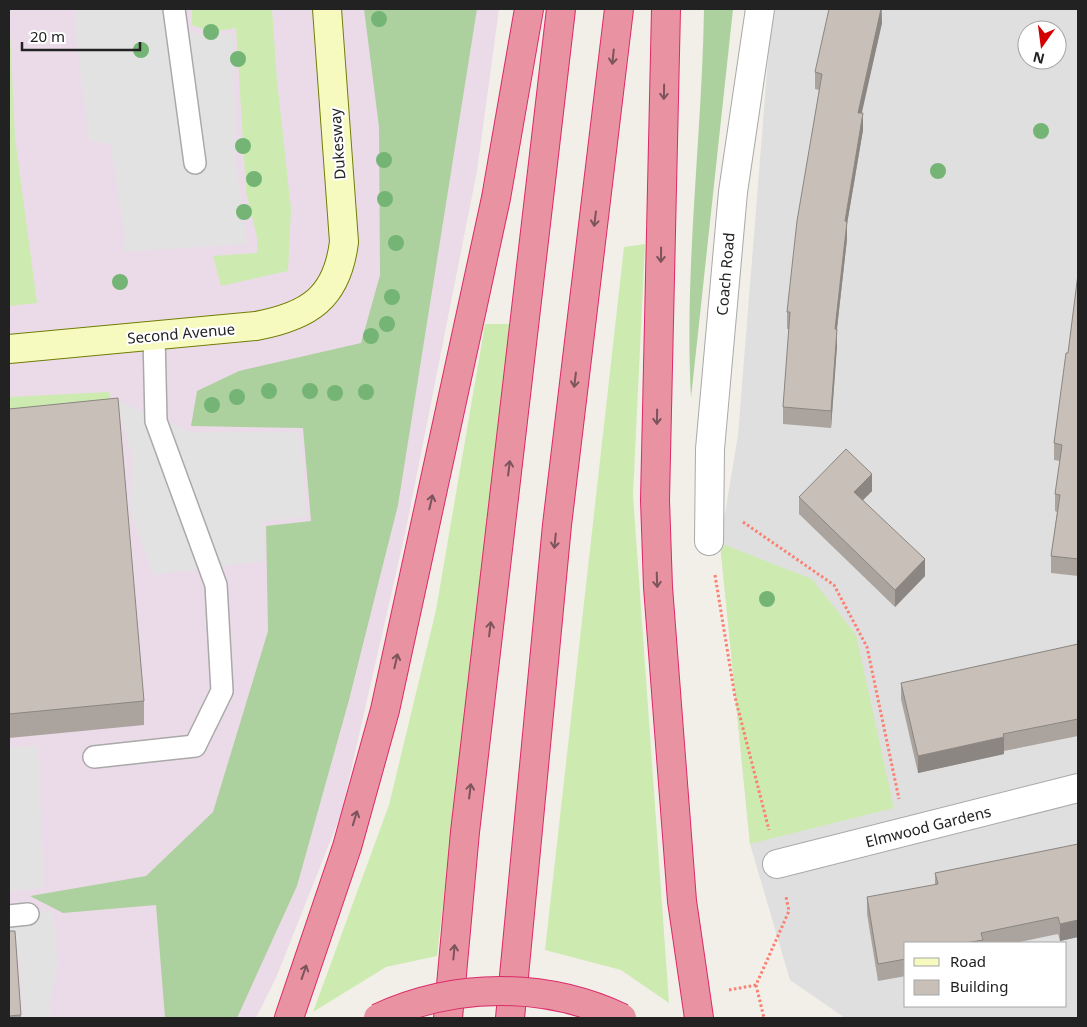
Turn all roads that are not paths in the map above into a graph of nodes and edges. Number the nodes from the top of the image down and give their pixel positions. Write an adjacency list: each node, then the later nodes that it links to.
1 (174, 9): 8 (lane)
2 (327, 9): 9 (street, Dukesway)
3 (528, 9): 16 (highway, one-way to 3)
4 (561, 9): 18 (highway, one-way to 4)
5 (619, 9): 19 (highway, one-way to 19)
6 (666, 9): 21 (highway, one-way to 21)
7 (760, 9): 12 (street, Coach Road)
8 (195, 163)
9 (336, 278): 10 (street, Second Avenue)
10 (154, 336): 11 (street, Second Avenue); 13 (lane)
11 (9, 349)
12 (709, 541)
13 (94, 757)
14 (1078, 788): 15 (street, Elmwood Gardens)
15 (778, 864)
16 (288, 1018)
17 (378, 1018): 20 (highway, bridge)
18 (448, 1018)
19 (510, 1018)
20 (622, 1018)
21 (699, 1018)

